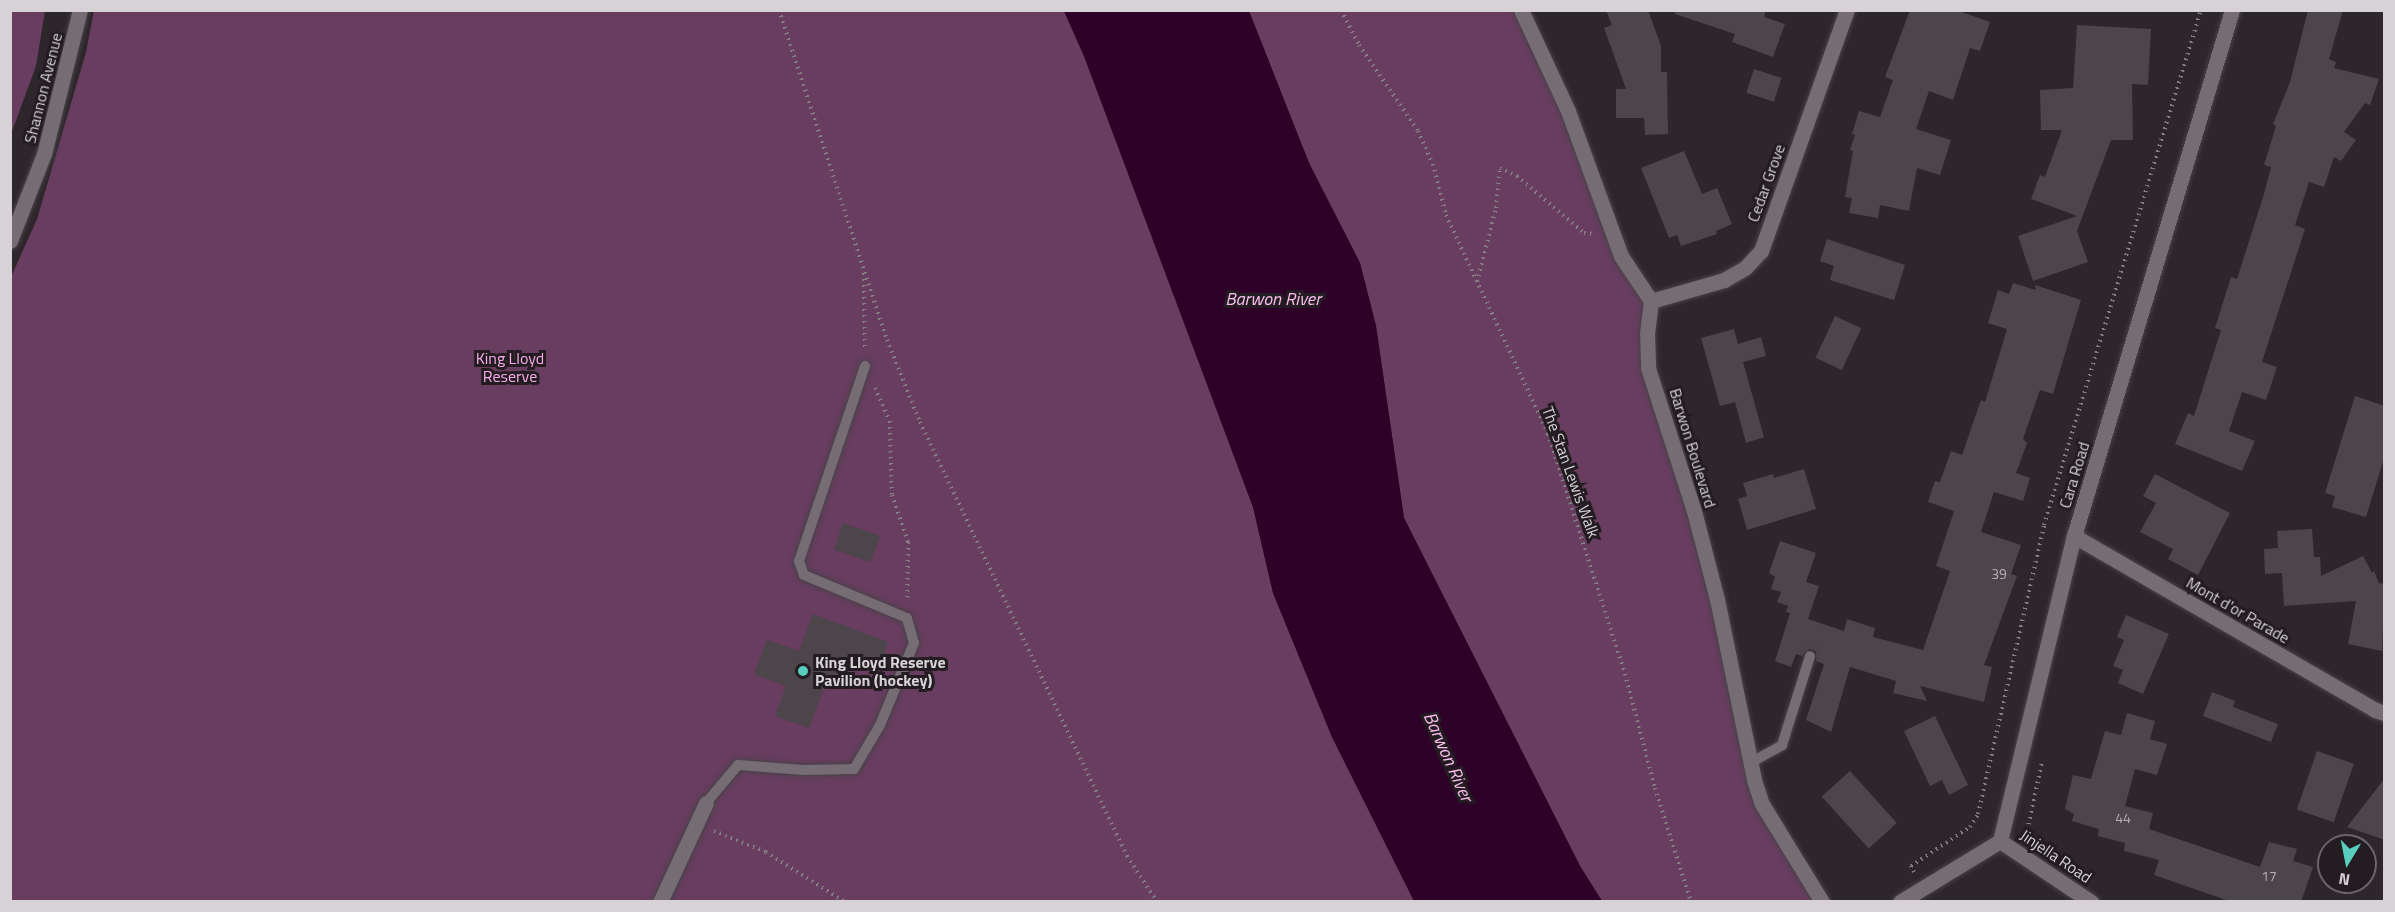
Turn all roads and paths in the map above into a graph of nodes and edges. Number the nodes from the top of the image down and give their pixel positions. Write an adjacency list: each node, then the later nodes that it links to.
1 (80, 10): 9 (street, Shannon Avenue)
2 (779, 10): 10 (path)
3 (1341, 10): 11 (path, The Stan Lewis Walk)
4 (1521, 10): 8 (street)
5 (1847, 10): 12 (street, Cedar Grove)
6 (2201, 10): 24 (path)
7 (2232, 10): 14 (street, Cara Road)
8 (1614, 238): 11 (path); 12 (street)
9 (10, 241)
10 (864, 269): 13 (path); 27 (path)
11 (1477, 282): 28 (path, The Stan Lewis Walk)
12 (1651, 302): 19 (street, Barwon Boulevard)
13 (865, 366): 15 (path); 15 (lane)
14 (2074, 536): 17 (street, Mont d'or Parade); 22 (street, Cara Road)
15 (907, 618): 20 (lane)
16 (1810, 656): 19 (lane)
17 (2385, 713)
18 (2044, 752): 23 (path)
19 (1750, 763): 29 (street, Barwon Boulevard)
20 (706, 803): 21 (street)
21 (696, 824): 25 (street); 26 (path)
22 (2000, 841): 23 (street, Jinjella Road); 24 (street)
23 (2021, 855): 31 (street, Jinjella Road)
24 (1921, 889): 30 (street)
25 (660, 902)
26 (845, 902)
27 (1157, 902)
28 (1691, 902)
29 (1822, 902)
30 (1900, 902)
31 (2091, 902)

